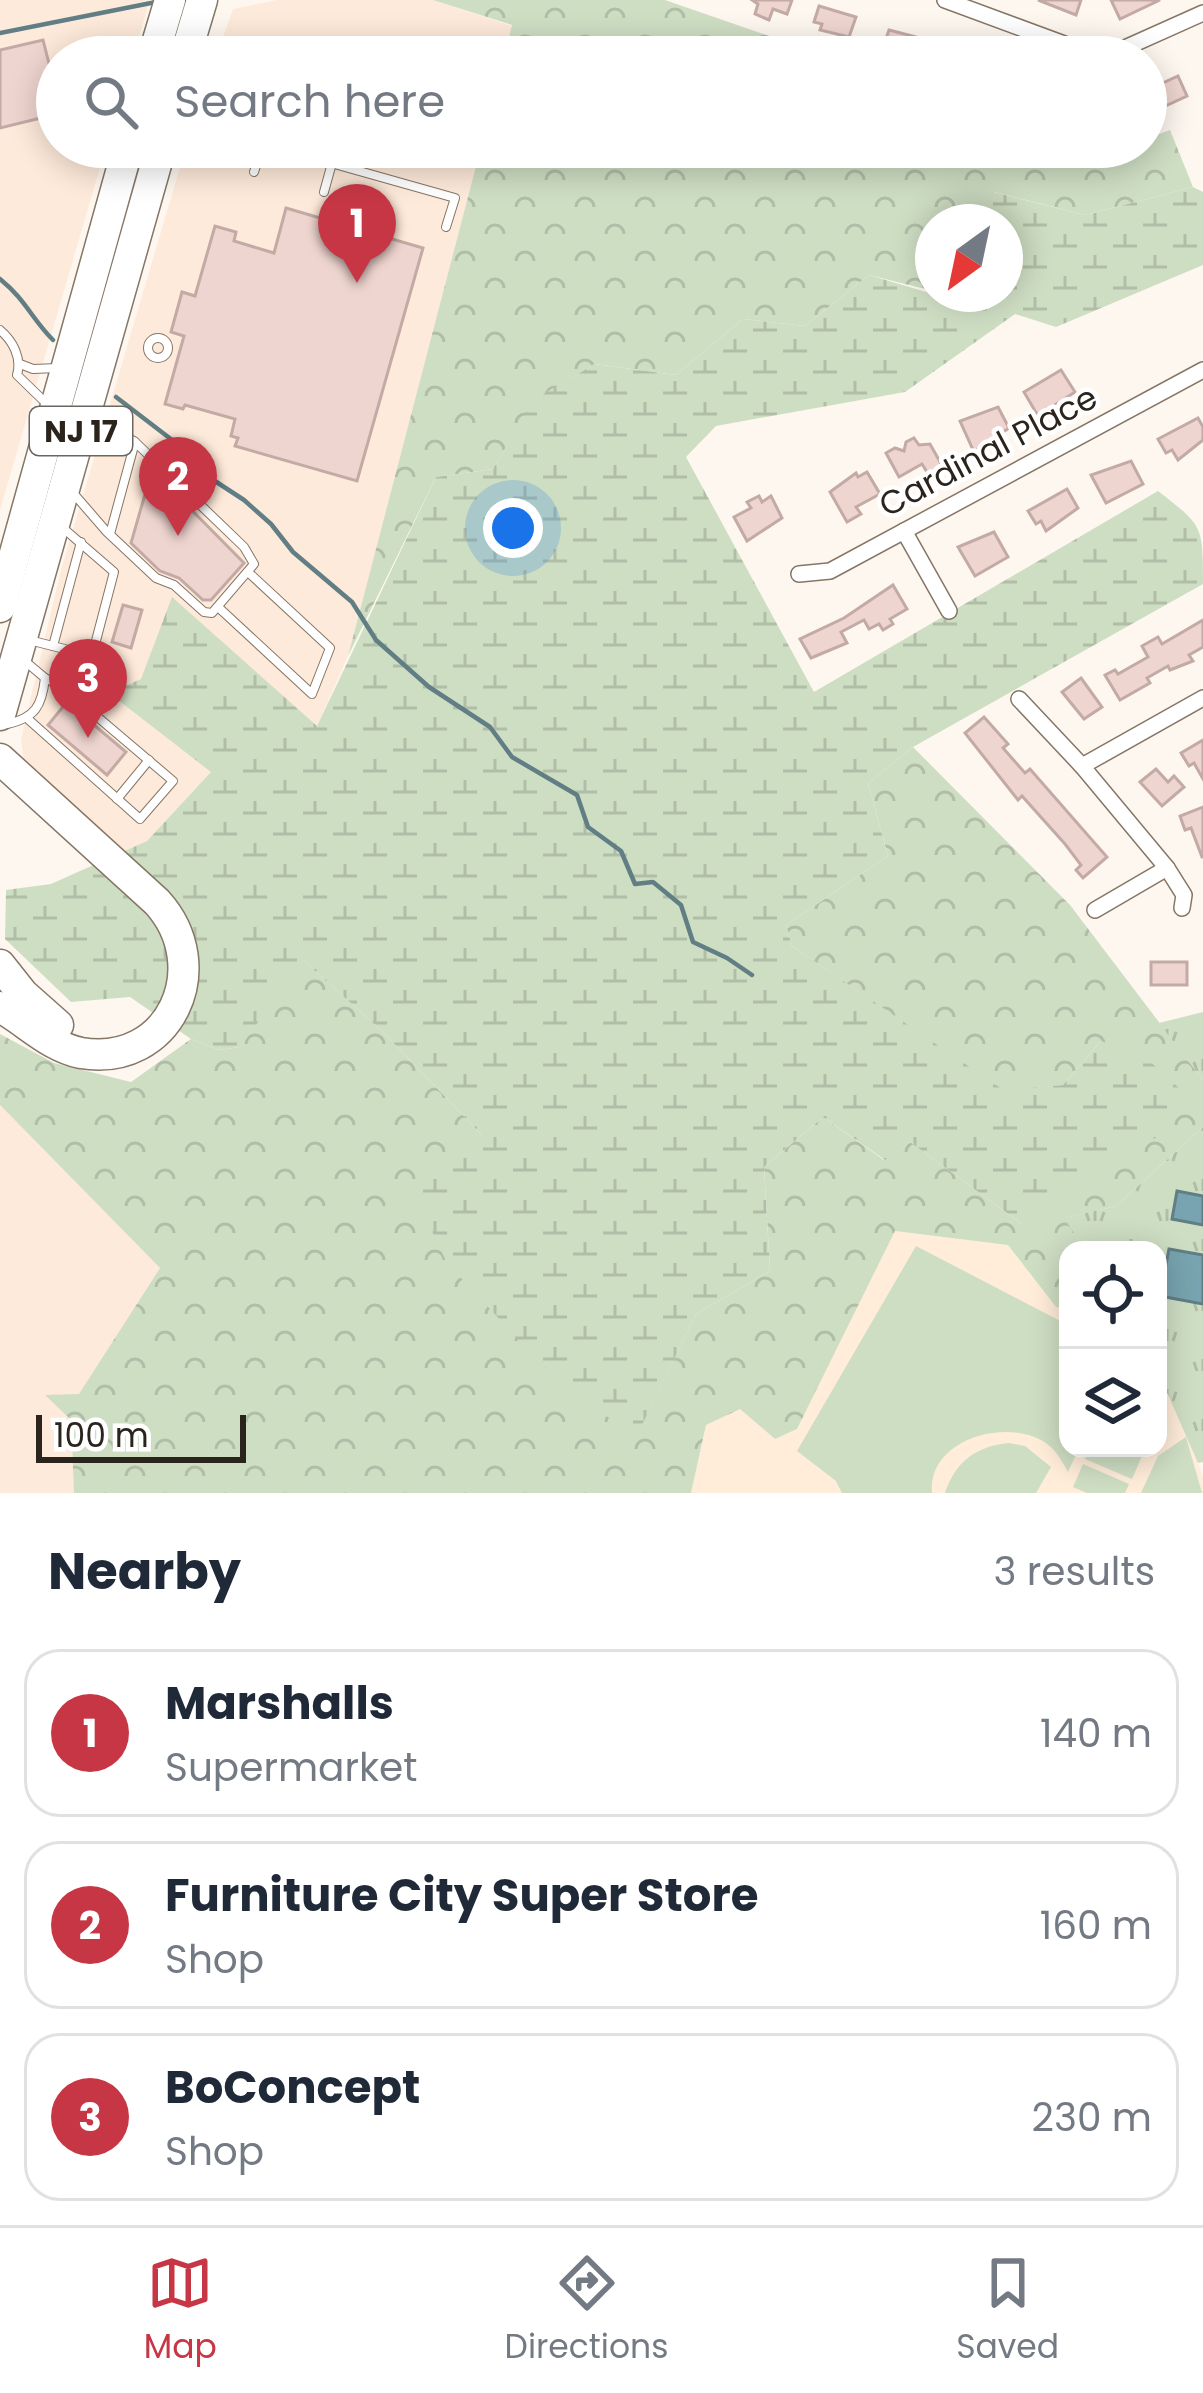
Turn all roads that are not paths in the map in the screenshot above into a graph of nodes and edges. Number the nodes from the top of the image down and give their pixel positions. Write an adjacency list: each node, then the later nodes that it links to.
1 (945, 0): 6 (street)
2 (185, 4): 4 (highway); 5 (highway)
3 (1203, 13): 7 (street)
4 (166, 36)
5 (185, 36)
6 (1043, 36)
7 (1152, 36)
8 (122, 168): 17 (highway, NJ 17)
9 (155, 168): 21 (highway, NJ 17)
10 (255, 168): 13 (lane)
11 (331, 168): 14 (lane)
12 (349, 168): 15 (lane)
13 (254, 172)
14 (324, 193)
15 (446, 227)
16 (0, 330): 18 (lane)
17 (66, 366): 18 (lane); 20 (highway, NJ 17)
18 (18, 370): 20 (lane)
19 (1203, 370): 25 (street, Cardinal Place)
20 (53, 412): 24 (highway, NJ 17)
21 (78, 439): 22 (lane); 23 (highway, NJ 17)
22 (135, 442): 26 (lane); 29 (lane)
23 (65, 485): 24 (highway, NJ 17); 26 (lane)
24 (40, 519): 27 (lane); 28 (highway); 31 (highway, NJ 17); 34 (highway, NJ 17)
25 (904, 531): 30 (street, Cardinal Place); 33 (street)
26 (110, 535): 32 (lane)
27 (81, 542): 35 (lane); 35 (lane)
28 (0, 565)
29 (248, 572): 32 (lane); 32 (lane)
30 (799, 574)
31 (0, 607)
32 (218, 607)
33 (949, 610)
34 (20, 646): 35 (lane); 36 (lane); 39 (highway, NJ 17)
35 (53, 646)
36 (45, 678): 39 (lane); 42 (lane)
37 (1203, 698): 43 (street)
38 (1019, 700): 43 (street)
39 (14, 717): 40 (lane); 45 (lane)
40 (0, 725)
41 (0, 759): 47 (highway)
42 (149, 760): 45 (lane); 45 (lane)
43 (1082, 766): 46 (street)
44 (0, 784): 47 (highway)
45 (117, 799)
46 (1167, 868): 48 (street); 49 (street)
47 (117, 876): 50 (highway); 51 (highway)
48 (1182, 908)
49 (1095, 910)
50 (0, 965)
51 (0, 1007)

